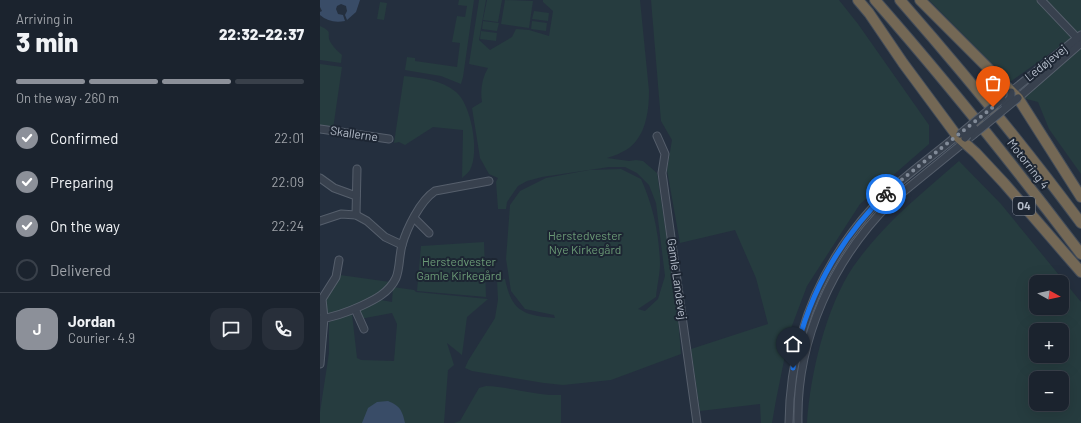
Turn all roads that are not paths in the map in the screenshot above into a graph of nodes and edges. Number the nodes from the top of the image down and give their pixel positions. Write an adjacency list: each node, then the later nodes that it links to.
1 (858, 0): 10 (highway, O4)
2 (875, 0): 23 (highway, Motorring 4 / O4)
3 (900, 0): 20 (highway, Motorring 4)
4 (920, 0): 7 (highway)
5 (1041, 0): 6 (street)
6 (1080, 40): 7 (street, Ledøjevej)
7 (1015, 95): 10 (street, bridge); 10 (street, bridge); 16 (highway)
8 (320, 129): 11 (street, Skallerne)
9 (657, 136): 30 (street, Gamle Landevej)
10 (961, 138): 25 (highway, O4); 31 (street); 32 (street)
11 (389, 139)
12 (357, 169): 15 (street)
13 (320, 178): 15 (street)
14 (489, 181): 18 (street)
15 (356, 196): 17 (street)
16 (1081, 197)
17 (356, 215): 19 (street); 22 (street)
18 (414, 218): 21 (street); 22 (street)
19 (320, 221)
20 (1081, 223)
21 (429, 233)
22 (402, 245): 26 (street)
23 (1081, 254)
24 (339, 260): 27 (street)
25 (1081, 272)
26 (355, 309): 27 (street); 28 (street)
27 (322, 318): 29 (street)
28 (364, 329)
29 (320, 364)
30 (697, 423)
31 (789, 423)
32 (798, 423)

